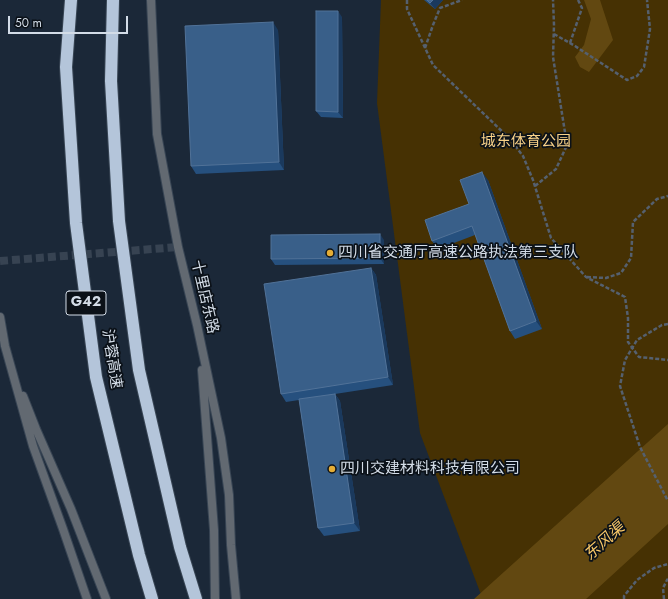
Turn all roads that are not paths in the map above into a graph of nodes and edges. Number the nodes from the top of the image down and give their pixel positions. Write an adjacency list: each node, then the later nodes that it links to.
1 (71, 0): 9 (highway, 沪蓉高速 / G42)
2 (113, 0): 10 (highway, 沪蓉高速 / G42)
3 (151, 0): 5 (street, 十里店东路)
4 (0, 317): 6 (street)
5 (197, 325): 11 (street); 12 (street, 十里店东路)
6 (4, 346): 7 (street); 8 (street)
7 (87, 599)
8 (106, 599)
9 (152, 599)
10 (196, 599)
11 (215, 599)
12 (236, 599)

